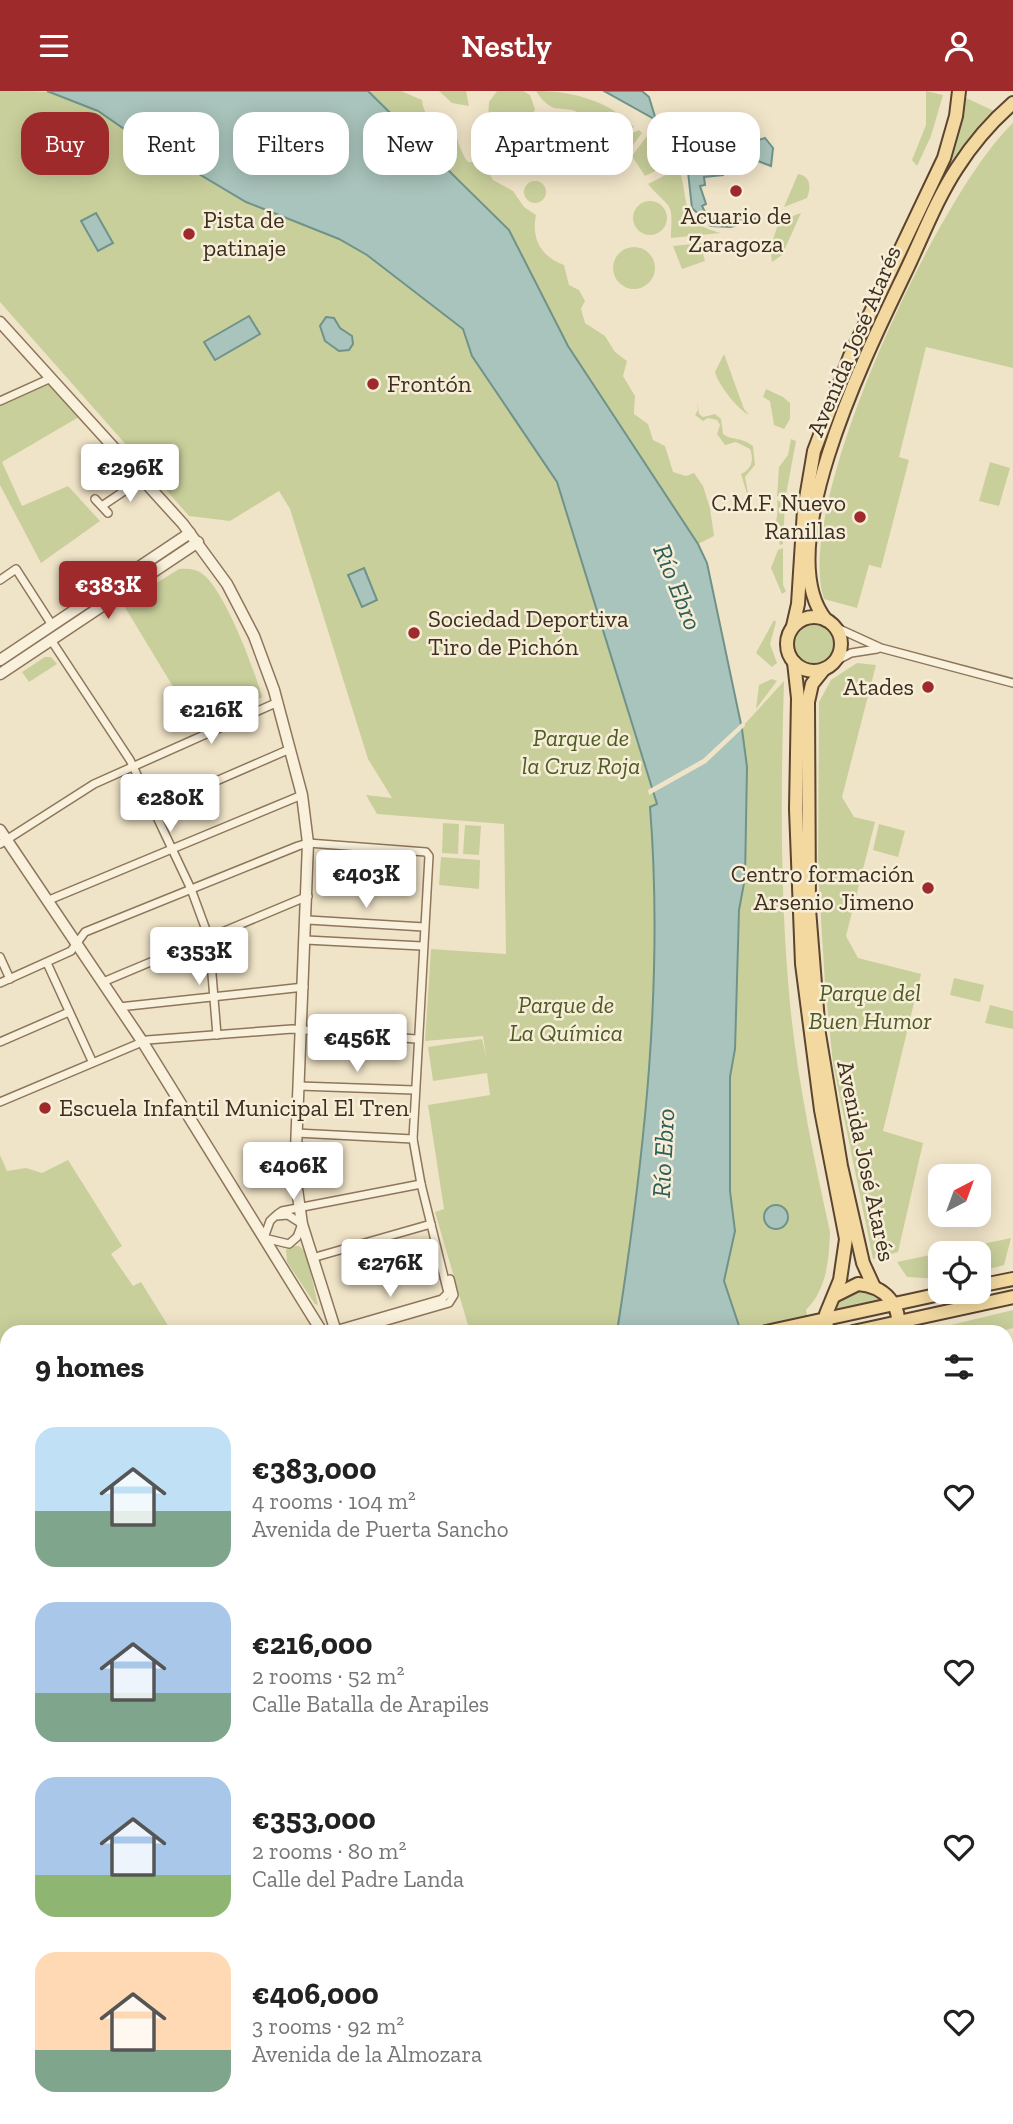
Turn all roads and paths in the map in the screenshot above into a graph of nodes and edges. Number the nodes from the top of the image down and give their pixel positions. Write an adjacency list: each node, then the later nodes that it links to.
1 (959, 91): 15 (main road, Avenida José Atarés)
2 (1013, 103): 13 (main road, Avenida José Atarés)
3 (0, 322): 4 (street)
4 (51, 378): 5 (street); 6 (street)
5 (0, 401)
6 (142, 479): 8 (street); 10 (street)
7 (95, 499): 8 (street)
8 (102, 506): 9 (street)
9 (108, 513)
10 (190, 533): 11 (street); 14 (street)
11 (198, 542): 16 (street); 23 (street)
12 (0, 580): 14 (street)
13 (830, 623): 15 (main road); 17 (street); 20 (main road)
14 (52, 625): 18 (street)
15 (793, 626): 19 (main road)
16 (51, 640): 21 (street); 25 (street)
17 (881, 648): 20 (street); 22 (street)
18 (0, 660)
19 (794, 662): 20 (main road); 72 (main road, Avenida José Atarés)
20 (829, 665): 71 (main road, Avenida José Atarés)
21 (0, 674)
22 (1013, 683)
23 (278, 702): 24 (street); 25 (street)
24 (290, 749): 26 (street); 27 (street)
25 (133, 765): 27 (street); 29 (street)
26 (302, 795): 30 (street); 31 (street)
27 (154, 808): 31 (street)
28 (0, 830): 29 (street)
29 (4, 842): 34 (street)
30 (309, 843): 32 (street); 33 (street); 36 (street)
31 (172, 848): 32 (street); 34 (street)
32 (191, 889): 37 (street); 39 (street)
33 (309, 896): 35 (street); 37 (street)
34 (49, 901): 39 (street)
35 (307, 920): 36 (street); 38 (street)
36 (424, 927): 40 (street)
37 (209, 938): 44 (street); 47 (street)
38 (306, 940): 40 (street); 46 (street)
39 (78, 942): 42 (street); 44 (street)
40 (422, 946): 52 (street)
41 (0, 957): 43 (street)
42 (47, 963): 43 (street); 49 (street)
43 (10, 979): 45 (street)
44 (103, 982): 48 (street)
45 (0, 983)
46 (304, 987): 47 (street); 50 (street)
47 (214, 996): 48 (street); 51 (street)
48 (119, 1007): 53 (street)
49 (69, 1011): 54 (street); 55 (street)
50 (302, 1032): 51 (street); 52 (street); 56 (street)
51 (217, 1035): 53 (street)
52 (416, 1039): 57 (street)
53 (142, 1041): 55 (street); 66 (street)
54 (0, 1042)
55 (92, 1061): 58 (street)
56 (299, 1086): 57 (street); 59 (street)
57 (414, 1090): 60 (street)
58 (0, 1102)
59 (296, 1133): 60 (street); 62 (street)
60 (413, 1139): 61 (street)
61 (421, 1184): 62 (street); 65 (street)
62 (298, 1206): 63 (street); 64 (street)
63 (275, 1216): 64 (street); 66 (street)
64 (302, 1224): 66 (street); 67 (street)
65 (431, 1224): 67 (street); 68 (street)
66 (264, 1238): 76 (street)
67 (312, 1258): 77 (street)
68 (444, 1270): 78 (street); 79 (street)
69 (1013, 1279): 70 (main road)
70 (991, 1283)
71 (874, 1287): 72 (main road, Avenida José Atarés); 75 (main road, Avenida José Atarés)
72 (834, 1297): 81 (main road, Avenida José Atarés)
73 (928, 1297): 75 (main road)
74 (1013, 1297): 83 (main road)
75 (894, 1304): 81 (main road); 82 (main road)
76 (318, 1325)
77 (333, 1325)
78 (355, 1325)
79 (373, 1325)
80 (797, 1325): 81 (main road)
81 (826, 1325)
82 (897, 1325)
83 (905, 1325)

